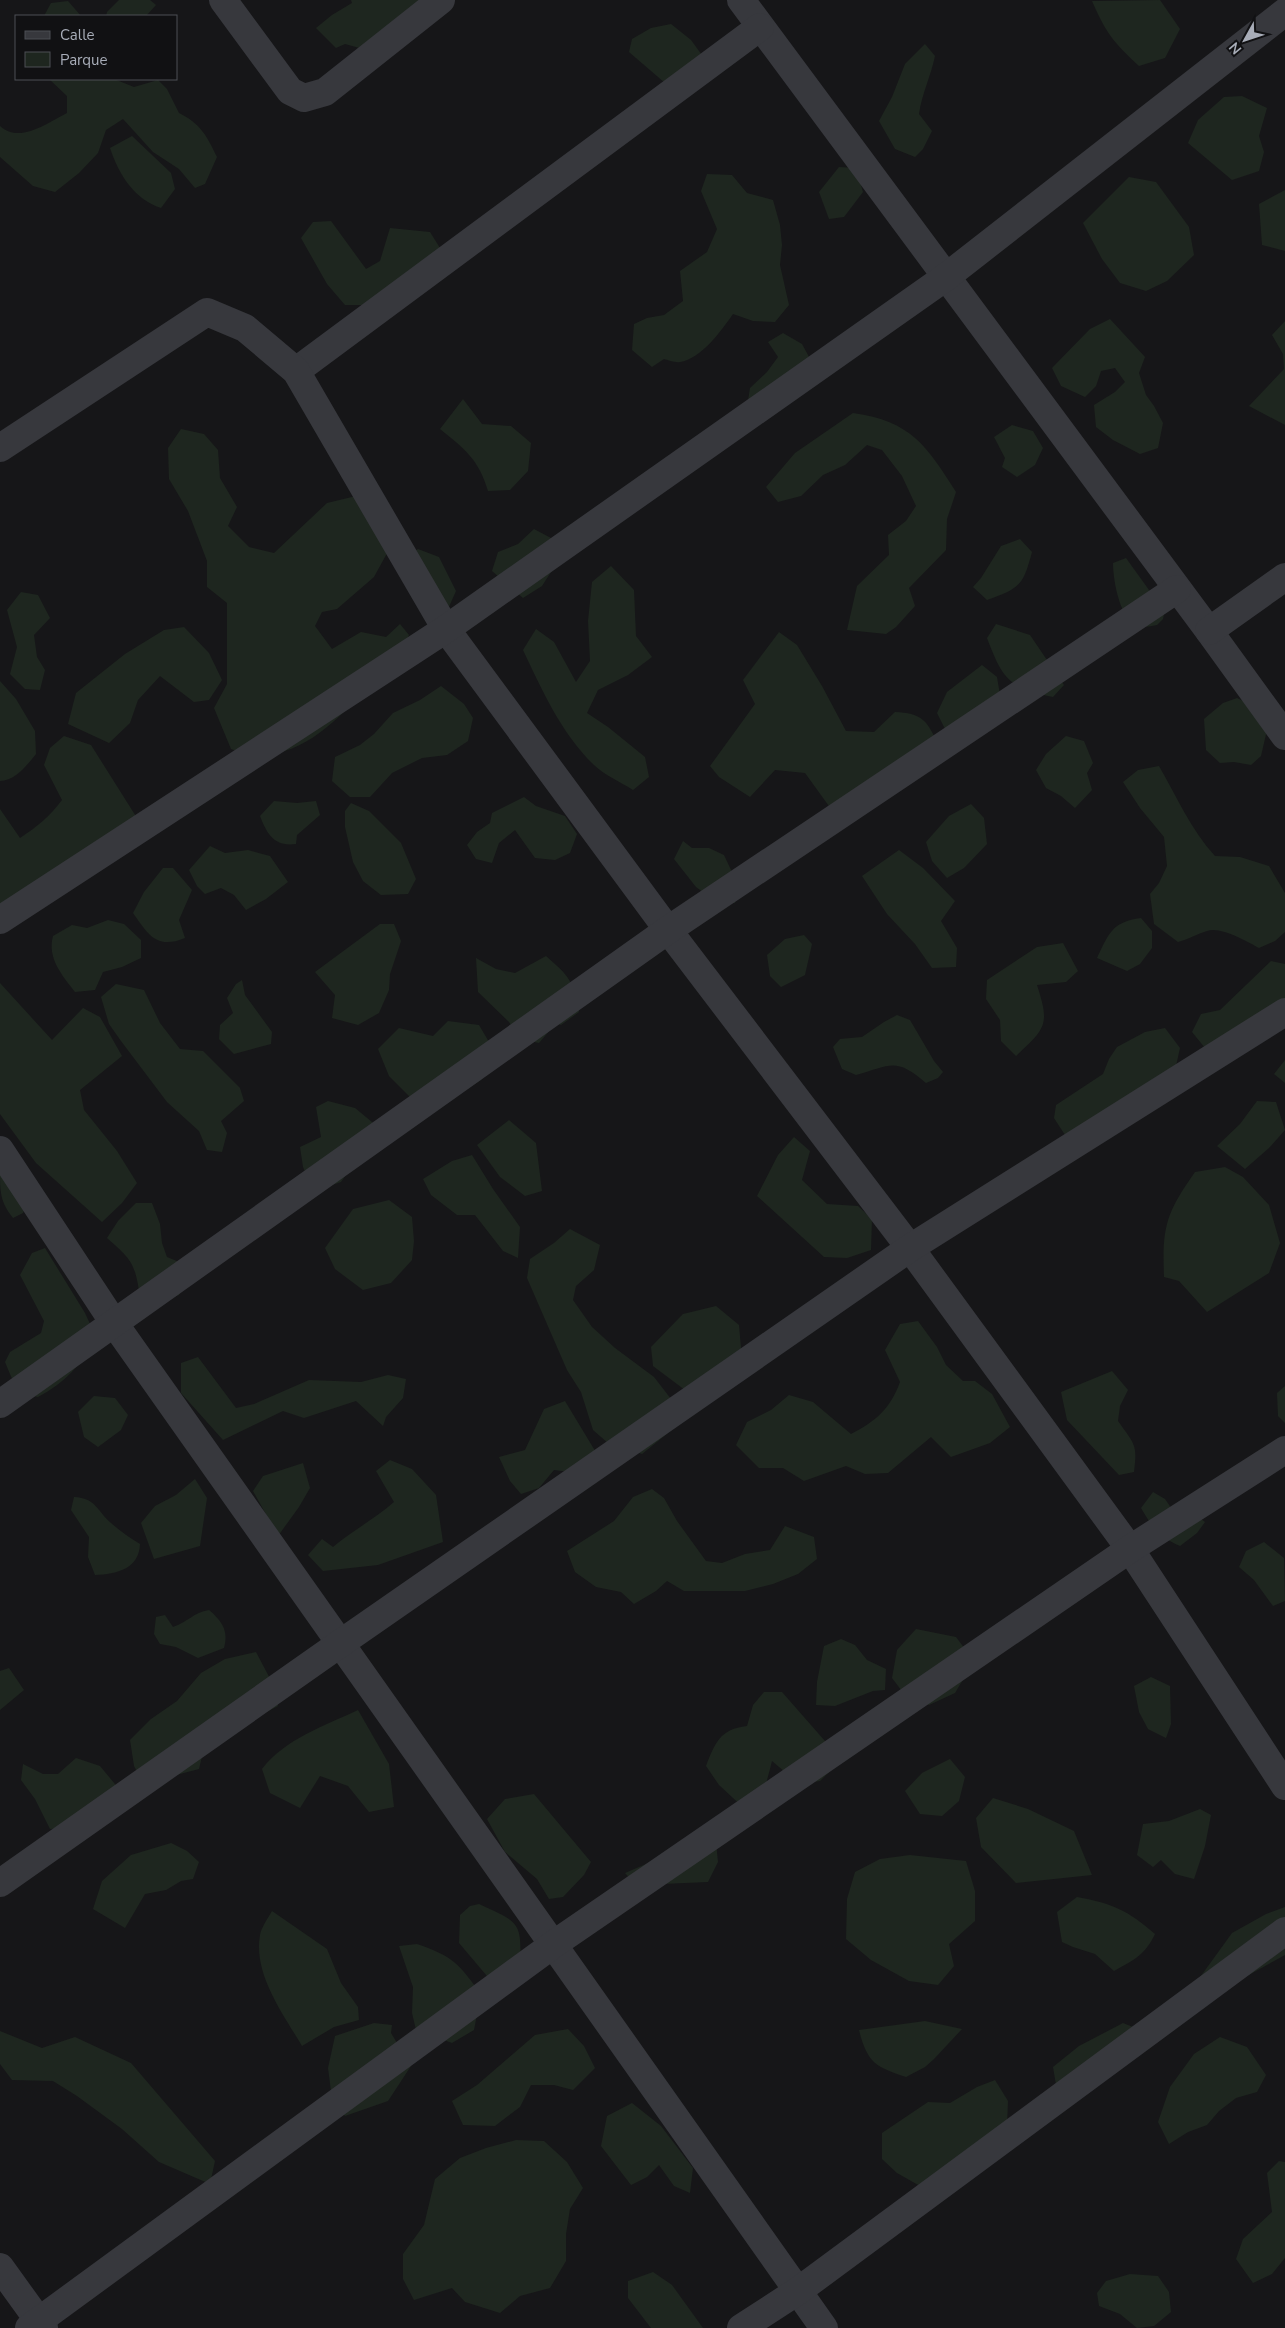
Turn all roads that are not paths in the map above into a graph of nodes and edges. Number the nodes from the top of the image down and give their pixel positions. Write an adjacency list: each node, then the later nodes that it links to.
1 (223, 0): 2 (street)
2 (441, 0)
3 (742, 0): 5 (street)
4 (1285, 12): 6 (street)
5 (760, 27): 6 (street); 7 (street)
6 (946, 276): 10 (street); 11 (street)
7 (296, 371): 8 (street); 11 (street)
8 (0, 448)
9 (1285, 577): 12 (street)
10 (1177, 589): 12 (street); 15 (street)
11 (446, 629): 14 (street); 15 (street)
12 (1209, 631): 13 (street)
13 (1285, 736)
14 (0, 920)
15 (668, 930): 18 (street); 19 (street)
16 (1285, 1012): 18 (street)
17 (0, 1150): 19 (street)
18 (910, 1248): 22 (street); 23 (street)
19 (114, 1323): 20 (street); 23 (street)
20 (0, 1404)
21 (1285, 1450): 22 (street)
22 (1130, 1548): 24 (street); 27 (street)
23 (341, 1643): 25 (street); 27 (street)
24 (1285, 1786)
25 (0, 1883)
26 (1285, 1931): 29 (street)
27 (554, 1944): 29 (street); 30 (street)
28 (0, 2267): 30 (street)
29 (798, 2290): 31 (street); 32 (street)
30 (37, 2326)
31 (741, 2328)
32 (824, 2328)

